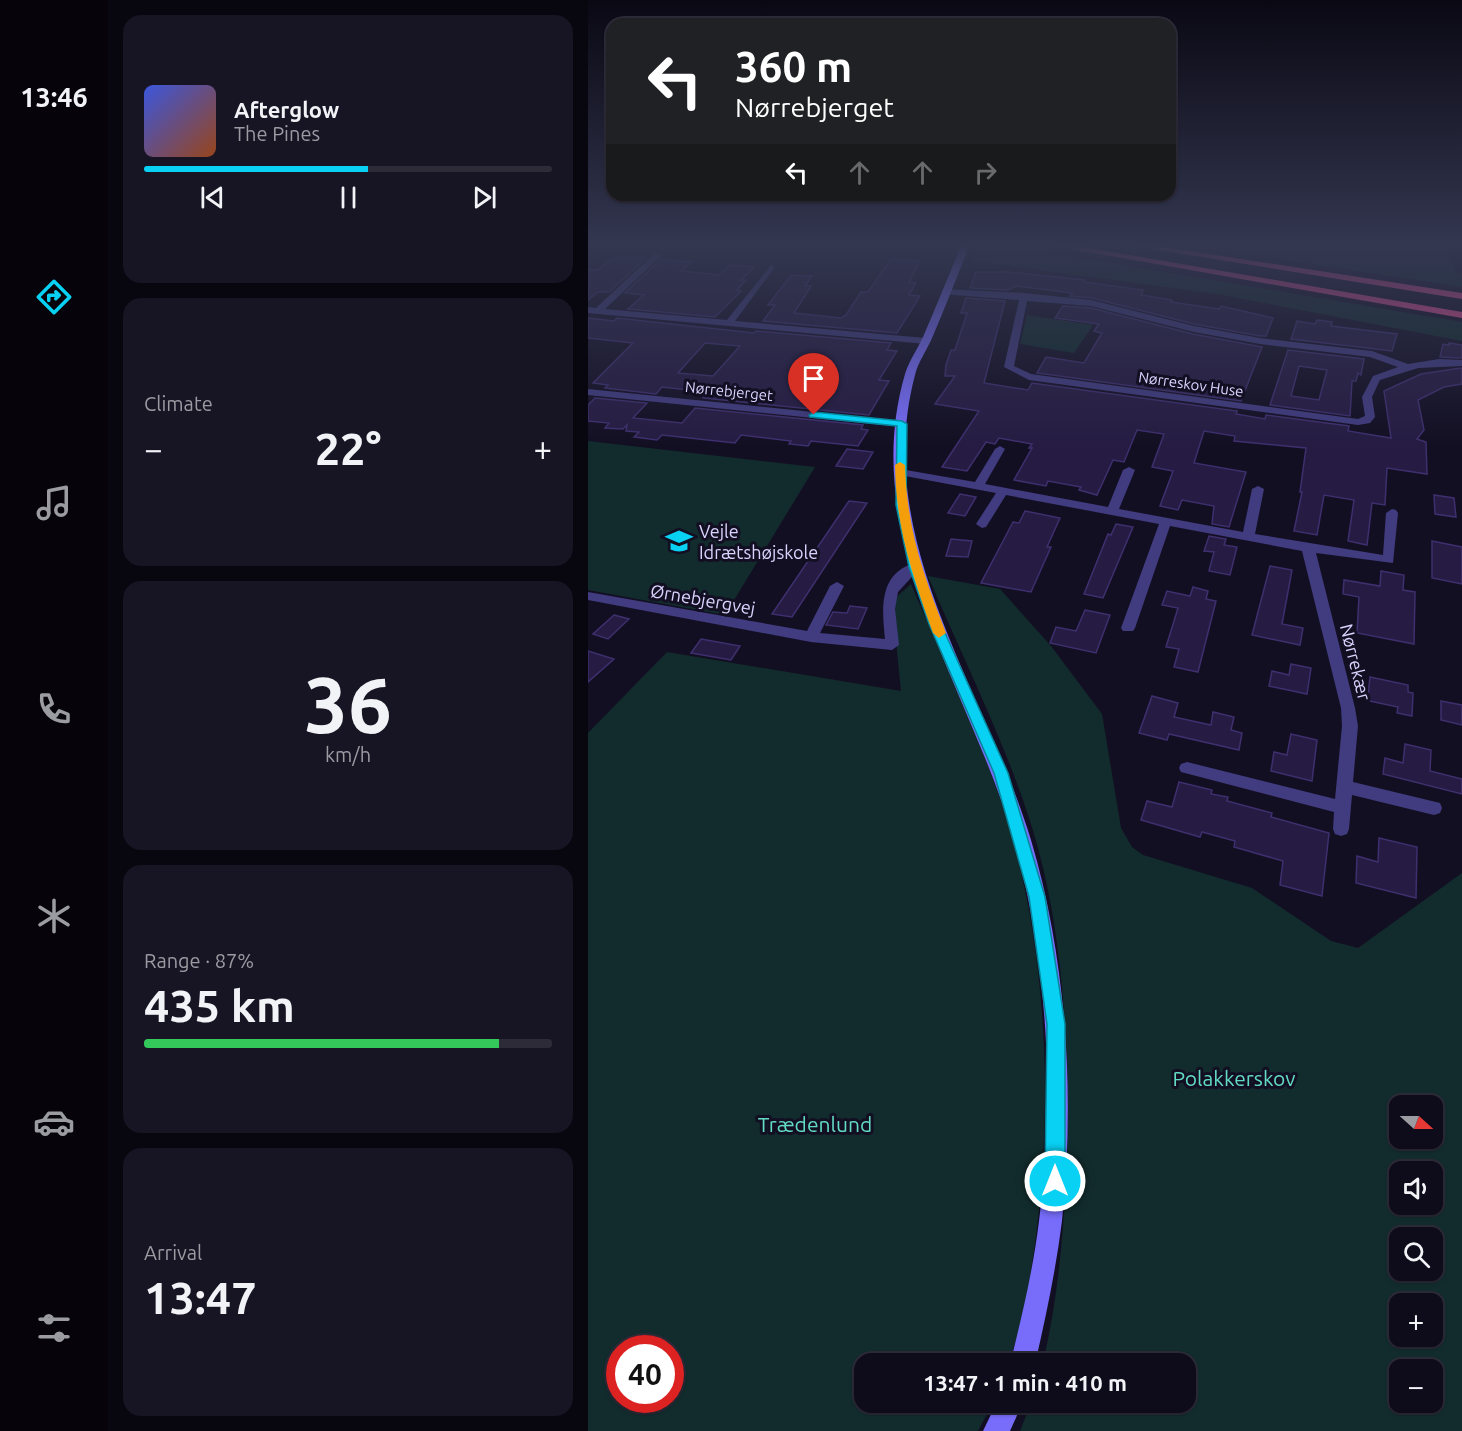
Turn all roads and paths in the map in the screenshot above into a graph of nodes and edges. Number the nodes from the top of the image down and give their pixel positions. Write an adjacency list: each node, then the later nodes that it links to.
1 (613, 313): 6 (street)
2 (737, 313): 6 (street)
3 (937, 313): 7 (street)
4 (1020, 313): 9 (street, Nørreskov Huse)
5 (1130, 313): 9 (street, Nørreskov Huse)
6 (729, 323): 7 (street)
7 (926, 341): 11 (street)
8 (1462, 363): 9 (street, Nørreskov Huse)
9 (1404, 366)
10 (588, 392): 11 (street, Nørrebjerget)
11 (902, 424): 14 (street)
12 (1000, 449): 15 (street)
13 (1129, 470): 18 (street)
14 (900, 472): 15 (street); 24 (street)
15 (979, 485): 17 (street)
16 (1258, 489): 22 (street)
17 (1004, 490): 18 (street); 21 (street)
18 (1113, 510): 20 (street)
19 (1392, 513): 23 (street)
20 (1166, 521): 22 (street); 27 (street)
21 (982, 524)
22 (1248, 536): 23 (street)
23 (1308, 548): 30 (street, Nørrekær)
24 (915, 567): 28 (street, Ørnebjergvej); 34 (street)
25 (837, 586): 28 (street)
26 (588, 596): 28 (street, Ørnebjergvej)
27 (1128, 628)
28 (811, 637)
29 (1187, 768): 31 (street)
30 (1346, 787): 31 (street, Nørrekær); 32 (street)
31 (1343, 808): 33 (street, Nørrekær)
32 (1434, 808)
33 (1341, 830)
34 (1025, 1353)
35 (1005, 1413): 36 (street)
36 (996, 1431)

